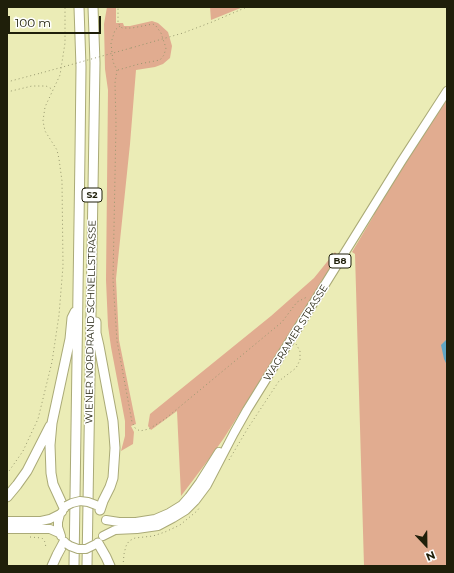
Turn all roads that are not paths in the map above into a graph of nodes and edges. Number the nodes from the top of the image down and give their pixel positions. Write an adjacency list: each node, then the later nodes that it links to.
1 (79, 7): 5 (highway, WIENER NORDRAND SCHNELLSTRASSE / S2)
2 (93, 7): 4 (highway, WIENER NORDRAND SCHNELLSTRASSE / S2)
3 (447, 91): 12 (main road, WAGRAMER STRASSE / B8)
4 (90, 303): 8 (highway); 19 (highway, WIENER NORDRAND SCHNELLSTRASSE / S2)
5 (78, 306): 6 (highway); 18 (highway, WIENER NORDRAND SCHNELLSTRASSE / S2)
6 (52, 423): 7 (highway); 9 (highway)
7 (7, 497)
8 (98, 508): 9 (main road, bridge); 10 (main road)
9 (63, 509): 11 (main road); 14 (main road)
10 (106, 520): 12 (main road, B8); 15 (main road)
11 (7, 521)
12 (137, 526): 15 (main road, B8)
13 (7, 529): 14 (main road)
14 (59, 533): 16 (main road)
15 (98, 542): 16 (main road, B8, bridge); 20 (highway)
16 (66, 543): 17 (highway)
17 (52, 566)
18 (74, 566)
19 (87, 566)
20 (110, 566)

